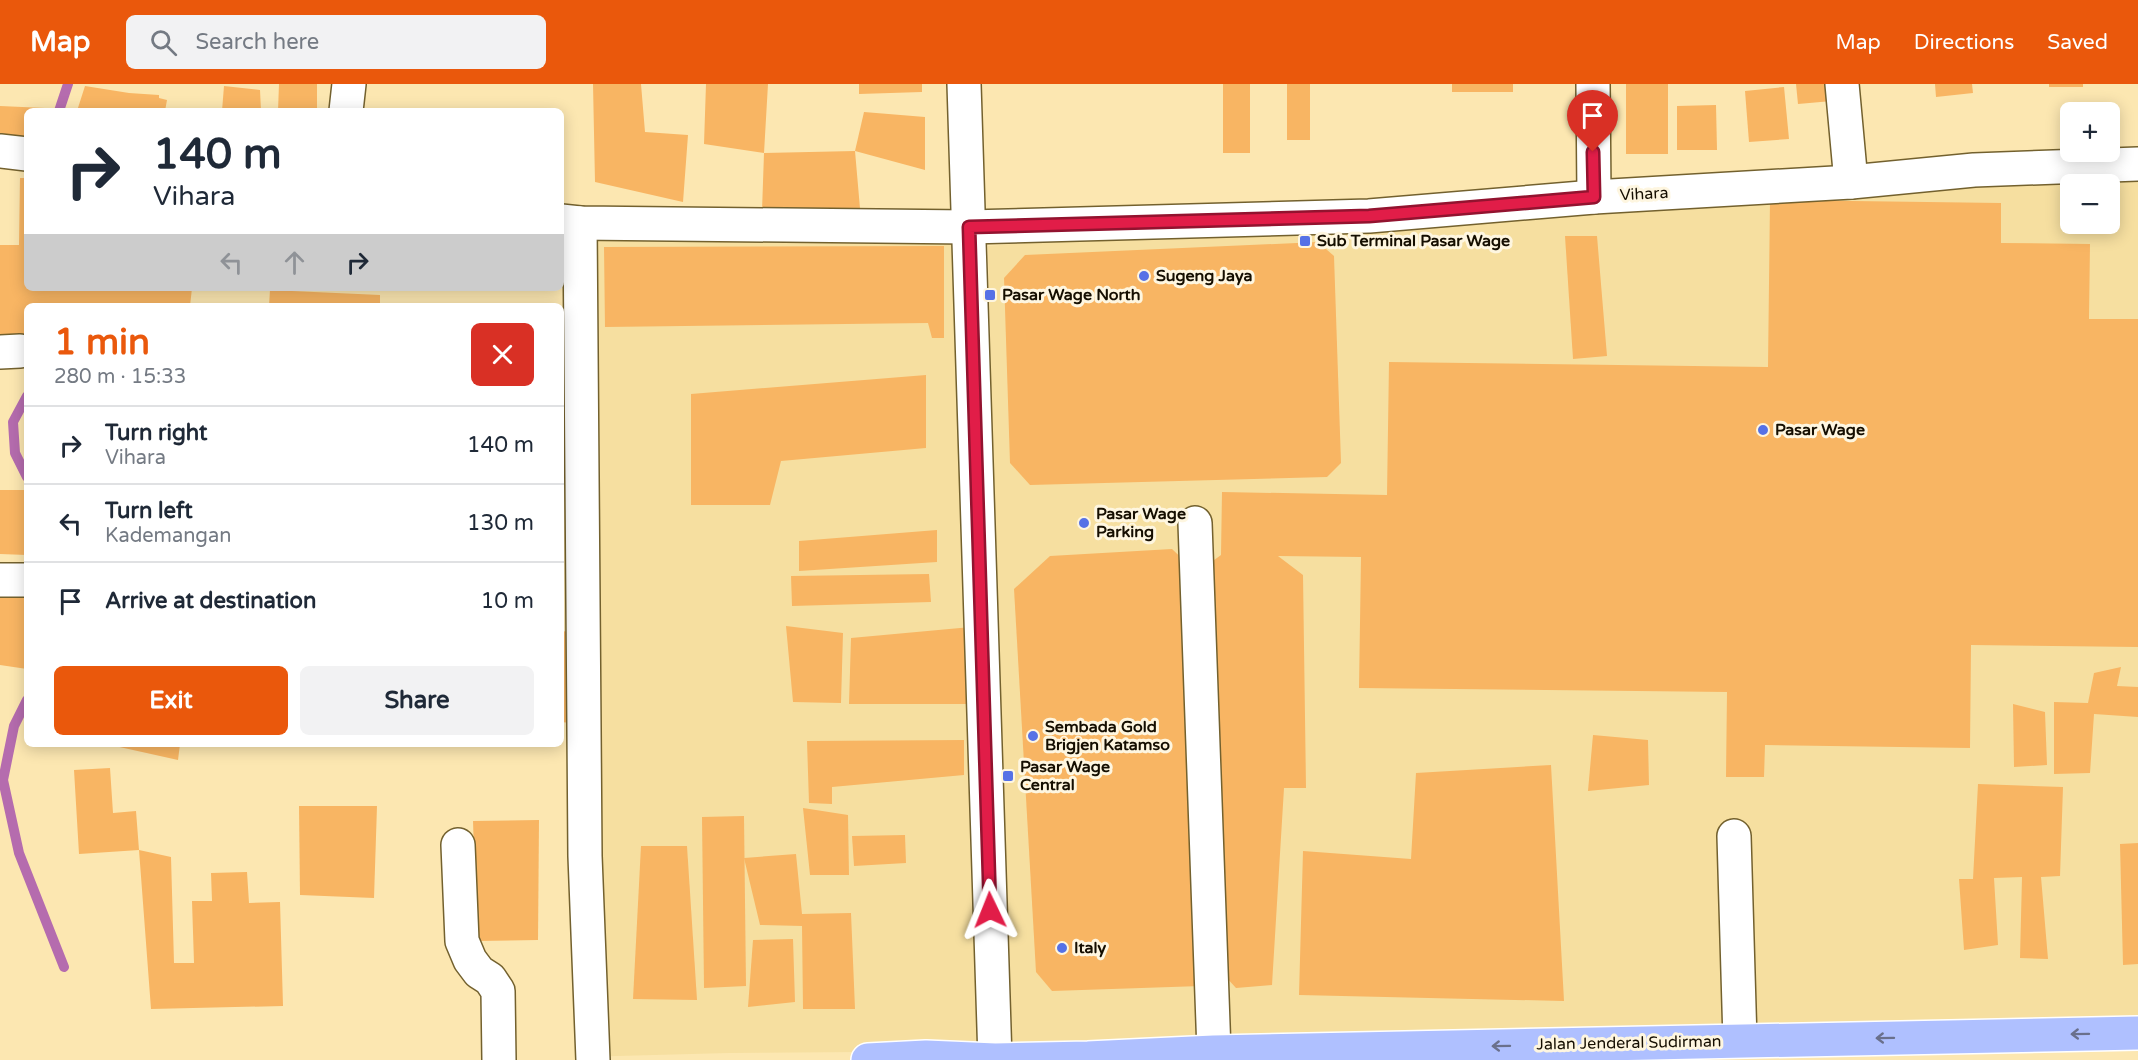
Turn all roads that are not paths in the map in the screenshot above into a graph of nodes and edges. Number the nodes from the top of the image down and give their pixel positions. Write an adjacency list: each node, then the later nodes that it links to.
1 (349, 84): 5 (street)
2 (964, 84): 12 (street)
3 (1593, 84): 10 (street)
4 (1842, 84): 9 (street)
5 (346, 108)
6 (0, 151): 7 (street)
7 (24, 154)
8 (2138, 164): 9 (street, Vihara)
9 (1851, 182): 10 (street, Vihara)
10 (1594, 197): 12 (street, Vihara)
11 (571, 222): 12 (street, Vihara); 16 (street)
12 (969, 227): 26 (street)
13 (1195, 523): 21 (street)
14 (0, 580): 15 (street)
15 (24, 580)
16 (573, 614): 24 (street)
17 (1734, 836): 20 (street)
18 (458, 845): 23 (street)
19 (2138, 1033): 20 (main road, Jalan Jenderal Sudirman, one-way to 20)
20 (1740, 1041): 22 (main road, Jalan Jenderal Sudirman, one-way to 22)
21 (1214, 1052): 22 (main road, Jalan Jenderal Sudirman); 26 (main road, Jalan Jenderal Sudirman)
22 (1370, 1054)
23 (499, 1060)
24 (593, 1060)
25 (868, 1060): 26 (main road, Jalan Jenderal Sudirman)
26 (995, 1060)

